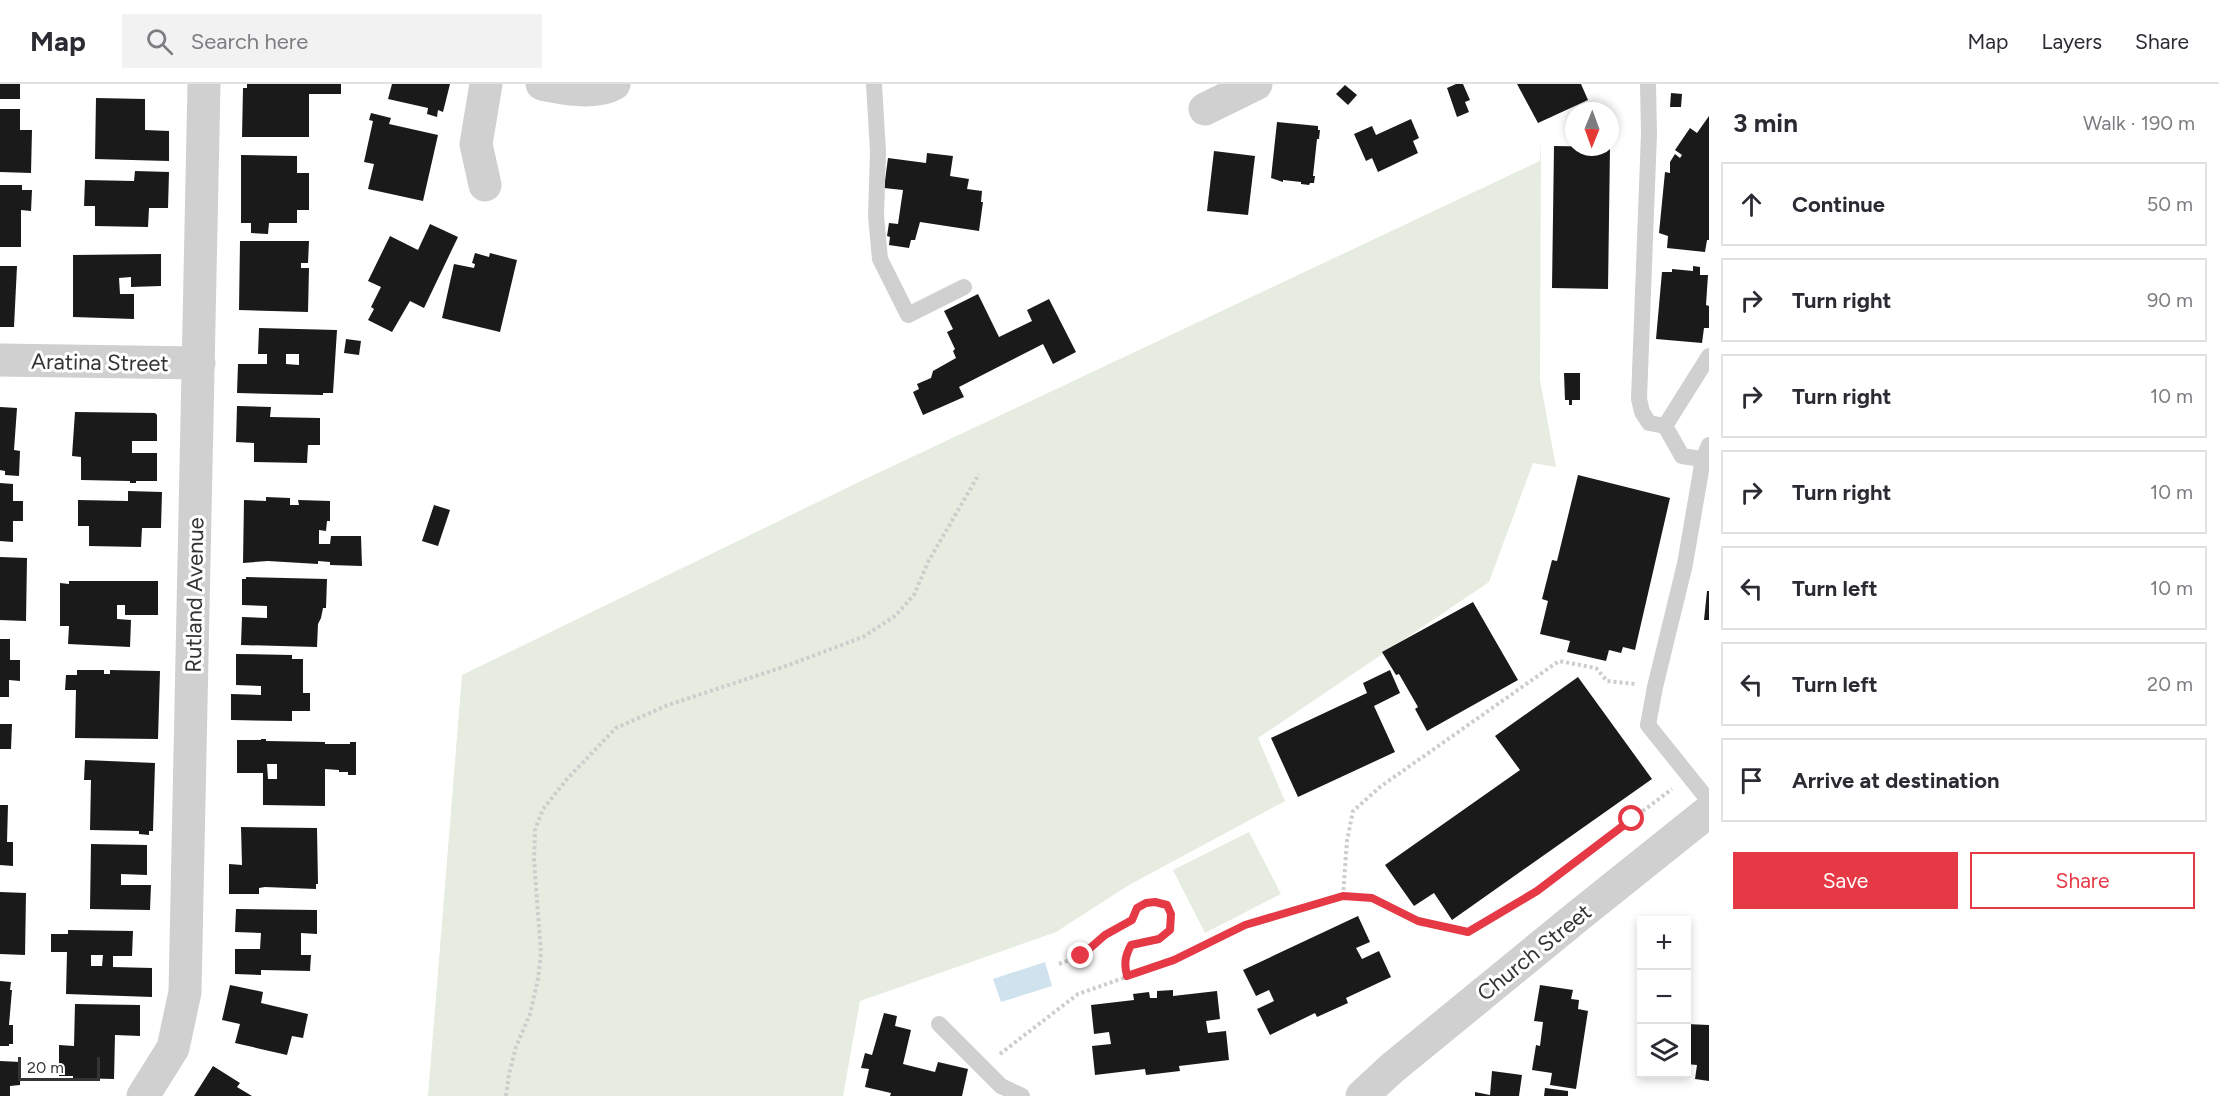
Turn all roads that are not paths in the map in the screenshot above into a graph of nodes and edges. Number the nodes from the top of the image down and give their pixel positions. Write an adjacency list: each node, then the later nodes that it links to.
1 (204, 84): 13 (street, Rutland Avenue)
2 (486, 84): 9 (street)
3 (542, 84): 4 (street)
4 (614, 84)
5 (874, 84): 10 (lane)
6 (1256, 84): 8 (street)
7 (1648, 84): 14 (lane)
8 (1205, 109)
9 (485, 185)
10 (964, 287)
11 (1709, 356): 14 (lane)
12 (0, 360): 13 (street, Aratina Street)
13 (199, 363): 19 (street, Rutland Avenue)
14 (1665, 426): 15 (lane)
15 (1707, 455): 16 (lane)
16 (1709, 801)
17 (1709, 811): 21 (street, Church Street)
18 (939, 1024): 20 (lane)
19 (143, 1096)
20 (1022, 1096)
21 (1362, 1096)

